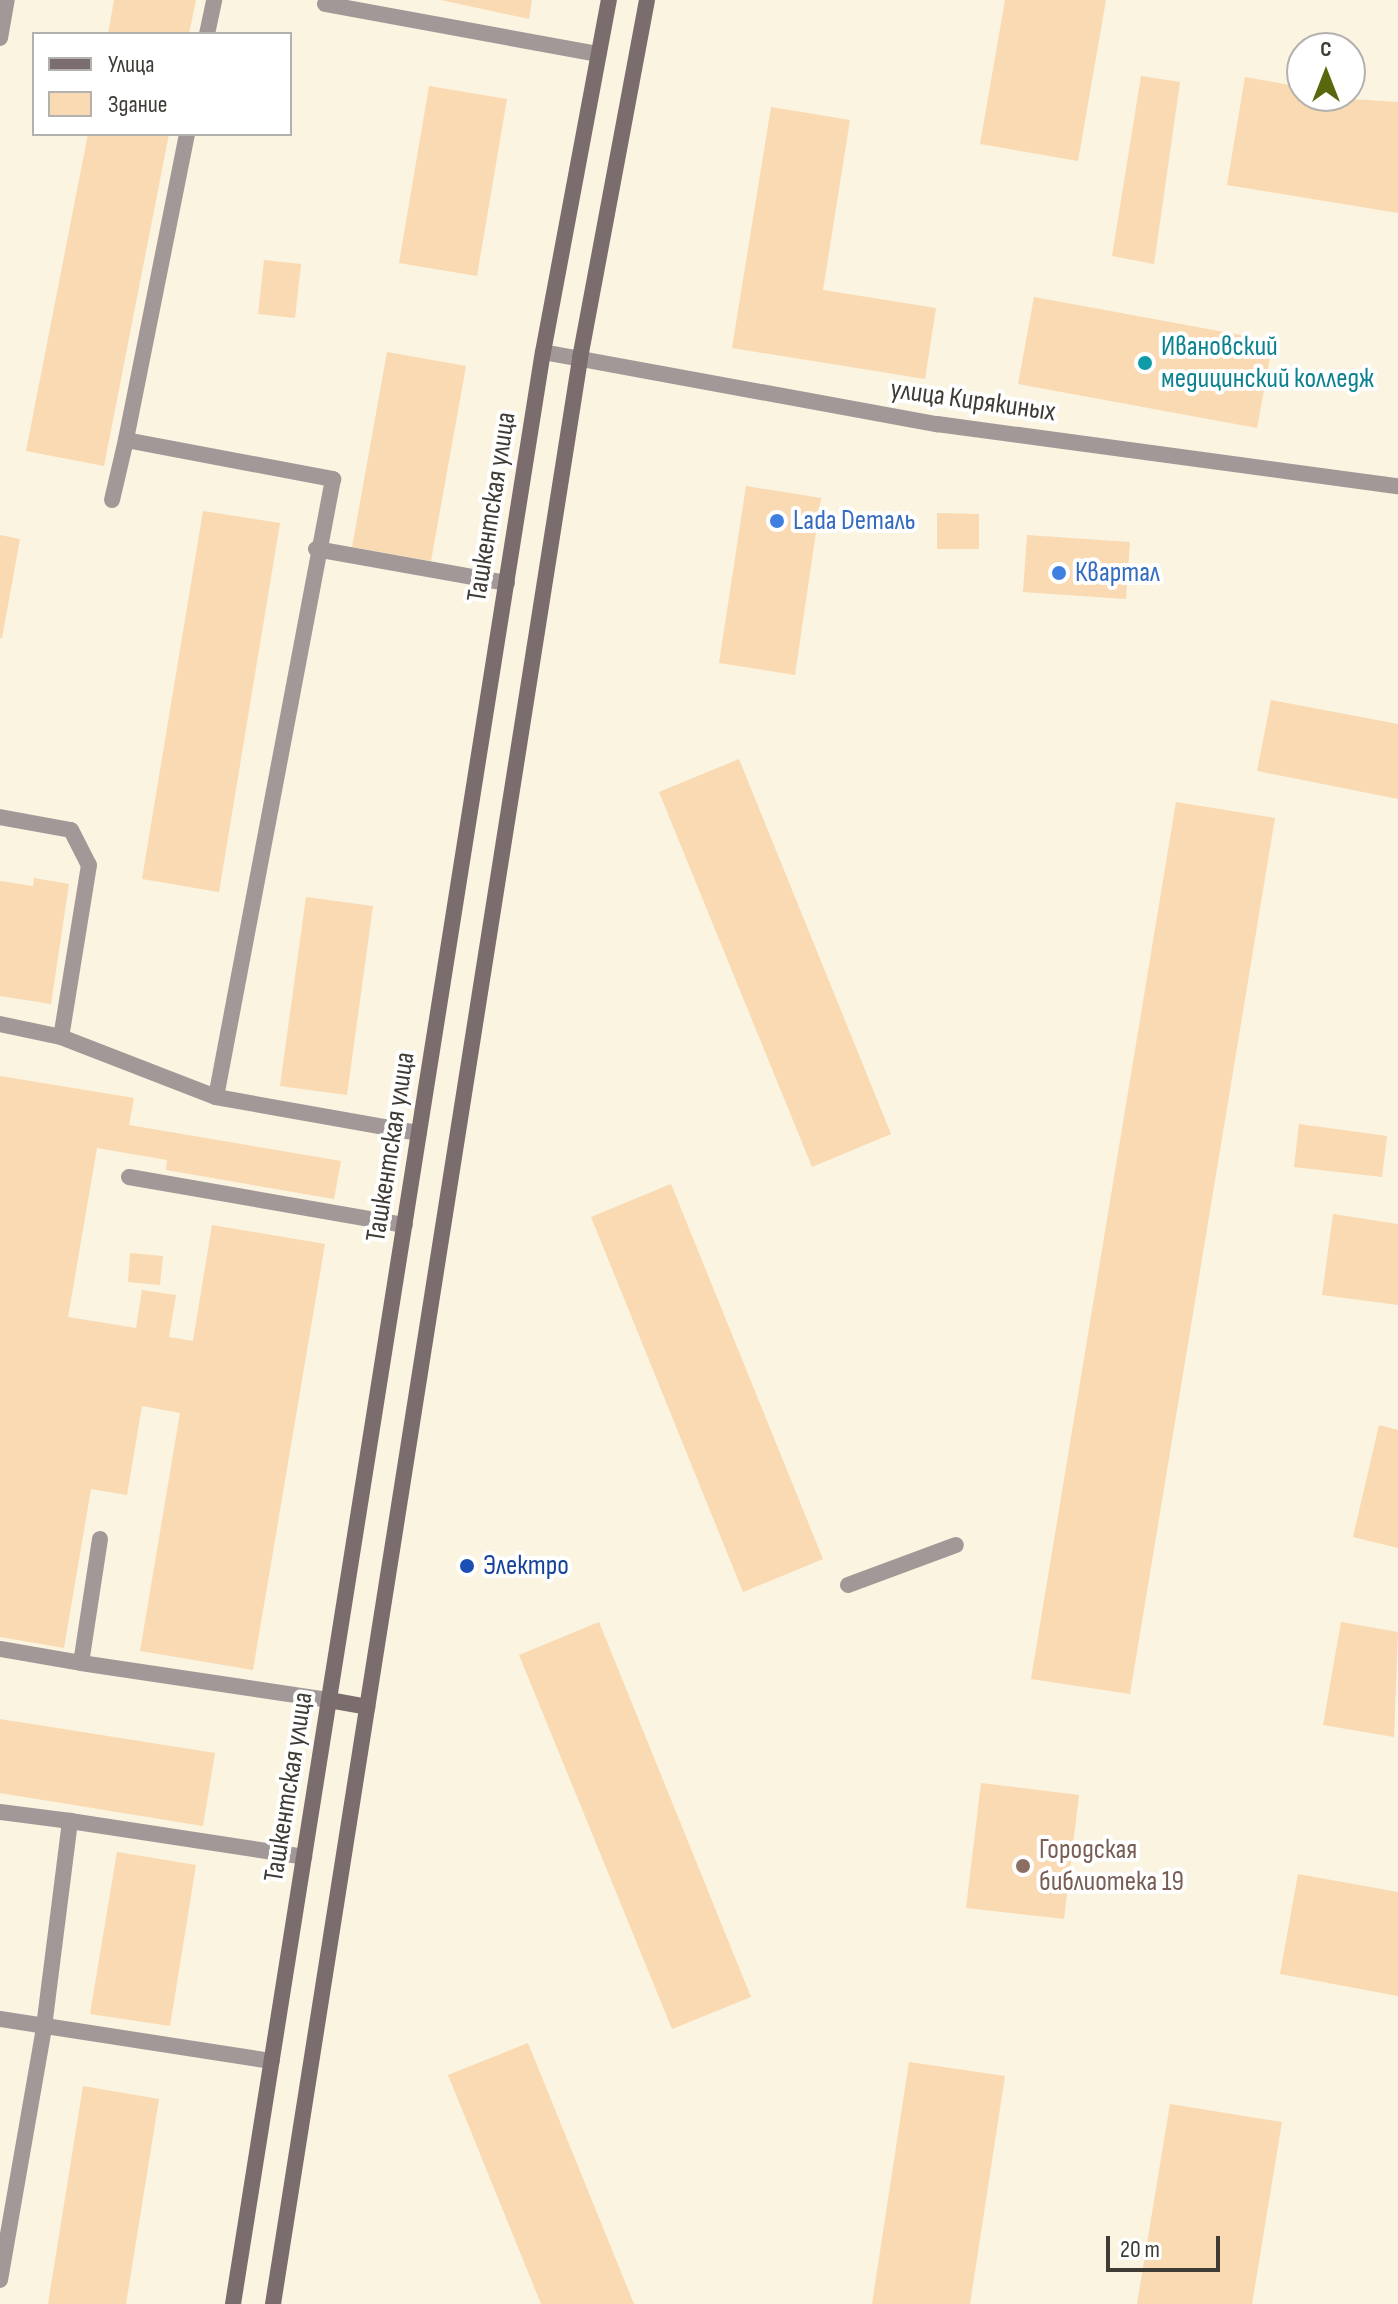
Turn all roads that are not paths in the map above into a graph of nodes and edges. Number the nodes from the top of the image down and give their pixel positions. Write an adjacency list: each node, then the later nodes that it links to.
1 (7, 0): 7 (street)
2 (214, 0): 6 (street)
3 (609, 0): 8 (main road, Ташкентская улица)
4 (647, 0): 11 (main road)
5 (325, 4): 8 (street)
6 (207, 32)
7 (0, 38)
8 (598, 54): 10 (main road, Ташкентская улица)
9 (187, 136): 12 (street)
10 (543, 352): 11 (street, улица Кирякиных); 16 (main road, Ташкентская улица)
11 (580, 358): 13 (street, улица Кирякиных); 30 (main road)
12 (126, 440): 14 (street); 15 (street)
13 (1398, 486)
14 (112, 500)
15 (316, 549): 16 (street); 20 (street)
16 (507, 583): 21 (main road, Ташкентская улица)
17 (0, 817): 19 (street)
18 (0, 1024): 19 (street)
19 (61, 1037): 20 (street)
20 (216, 1097): 21 (street)
21 (419, 1133): 23 (main road, Ташкентская улица)
22 (129, 1177): 23 (street)
23 (405, 1225): 29 (main road, Ташкентская улица)
24 (100, 1539): 28 (street)
25 (956, 1545): 26 (street)
26 (848, 1585)
27 (0, 1649): 28 (street)
28 (81, 1663): 29 (street)
29 (329, 1700): 30 (main road); 33 (main road, Ташкентская улица)
30 (367, 1707): 39 (main road)
31 (0, 1812): 32 (street)
32 (70, 1821): 33 (street); 35 (street)
33 (304, 1857): 36 (main road, Ташкентская улица)
34 (0, 2019): 35 (street)
35 (44, 2027): 36 (street); 37 (street)
36 (272, 2061): 38 (main road, Ташкентская улица)
37 (0, 2280)
38 (233, 2304)
39 (273, 2304)

